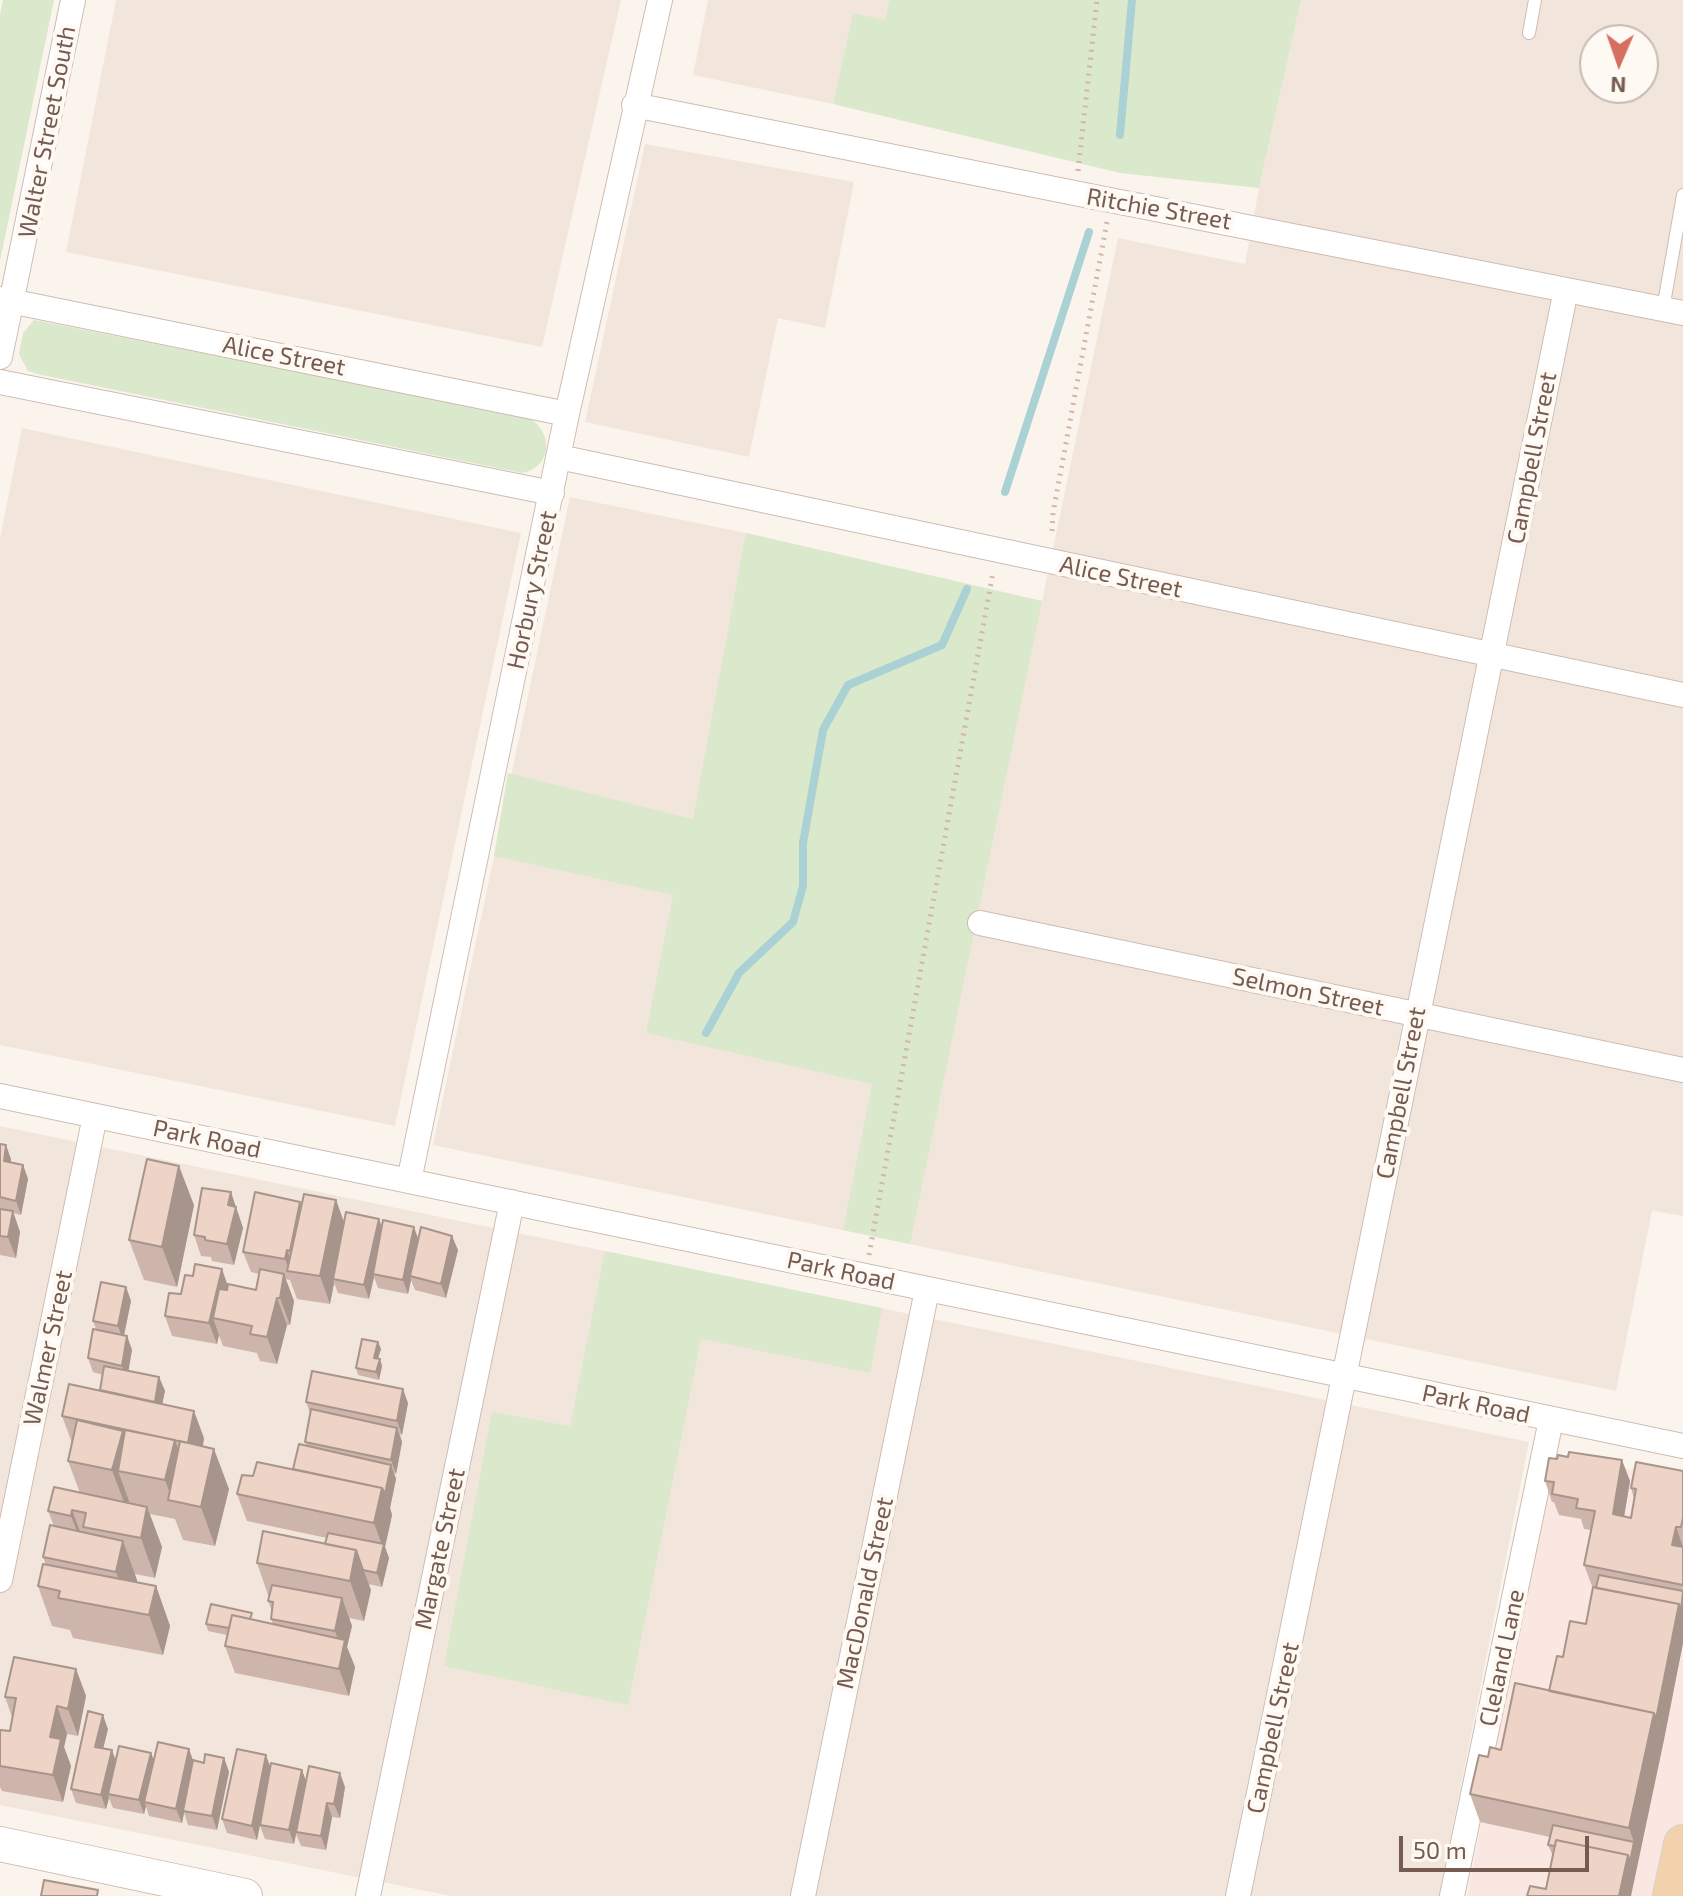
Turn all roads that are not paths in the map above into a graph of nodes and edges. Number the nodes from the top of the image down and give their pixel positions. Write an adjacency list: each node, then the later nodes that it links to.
1 (73, 0): 8 (street, Walter Street South)
2 (660, 0): 5 (street, Horbury Street)
3 (1535, 0): 4 (lane)
4 (1529, 33)
5 (634, 105): 7 (street, Ritchie Street); 12 (street, Horbury Street)
6 (1683, 195): 9 (lane)
7 (1566, 290): 9 (street, Ritchie Street); 15 (street, Campbell Street)
8 (6, 300): 10 (street, Walter Street South); 12 (street, Alice Street)
9 (1673, 311)
10 (0, 357)
11 (0, 382): 14 (street)
12 (567, 414): 13 (street, Horbury Street)
13 (559, 457): 14 (street, Horbury Street); 15 (street, Alice Street)
14 (552, 493): 22 (street, Horbury Street)
15 (1493, 655): 16 (street, Alice Street); 18 (street, Campbell Street)
16 (1683, 695)
17 (980, 923): 18 (street, Selmon Street)
18 (1417, 1015): 19 (street, Selmon Street); 25 (street, Campbell Street)
19 (1683, 1070)
20 (0, 1096): 21 (street, Park Road)
21 (95, 1116): 22 (street, Park Road); 28 (street, Walmer Street)
22 (409, 1181): 23 (street, Park Road)
23 (512, 1202): 24 (street, Park Road); 32 (street, Margate Street)
24 (927, 1290): 25 (street, Park Road); 33 (street, MacDonald Street)
25 (1345, 1376): 26 (street, Park Road); 34 (street, Campbell Street)
26 (1551, 1420): 27 (street, Park Road); 35 (street, Cleland Lane)
27 (1683, 1446)
28 (0, 1580)
29 (0, 1844): 31 (main road)
30 (1683, 1844): 36 (main road)
31 (245, 1896)
32 (368, 1896)
33 (803, 1896)
34 (1238, 1896)
35 (1452, 1896)
36 (1672, 1896)

